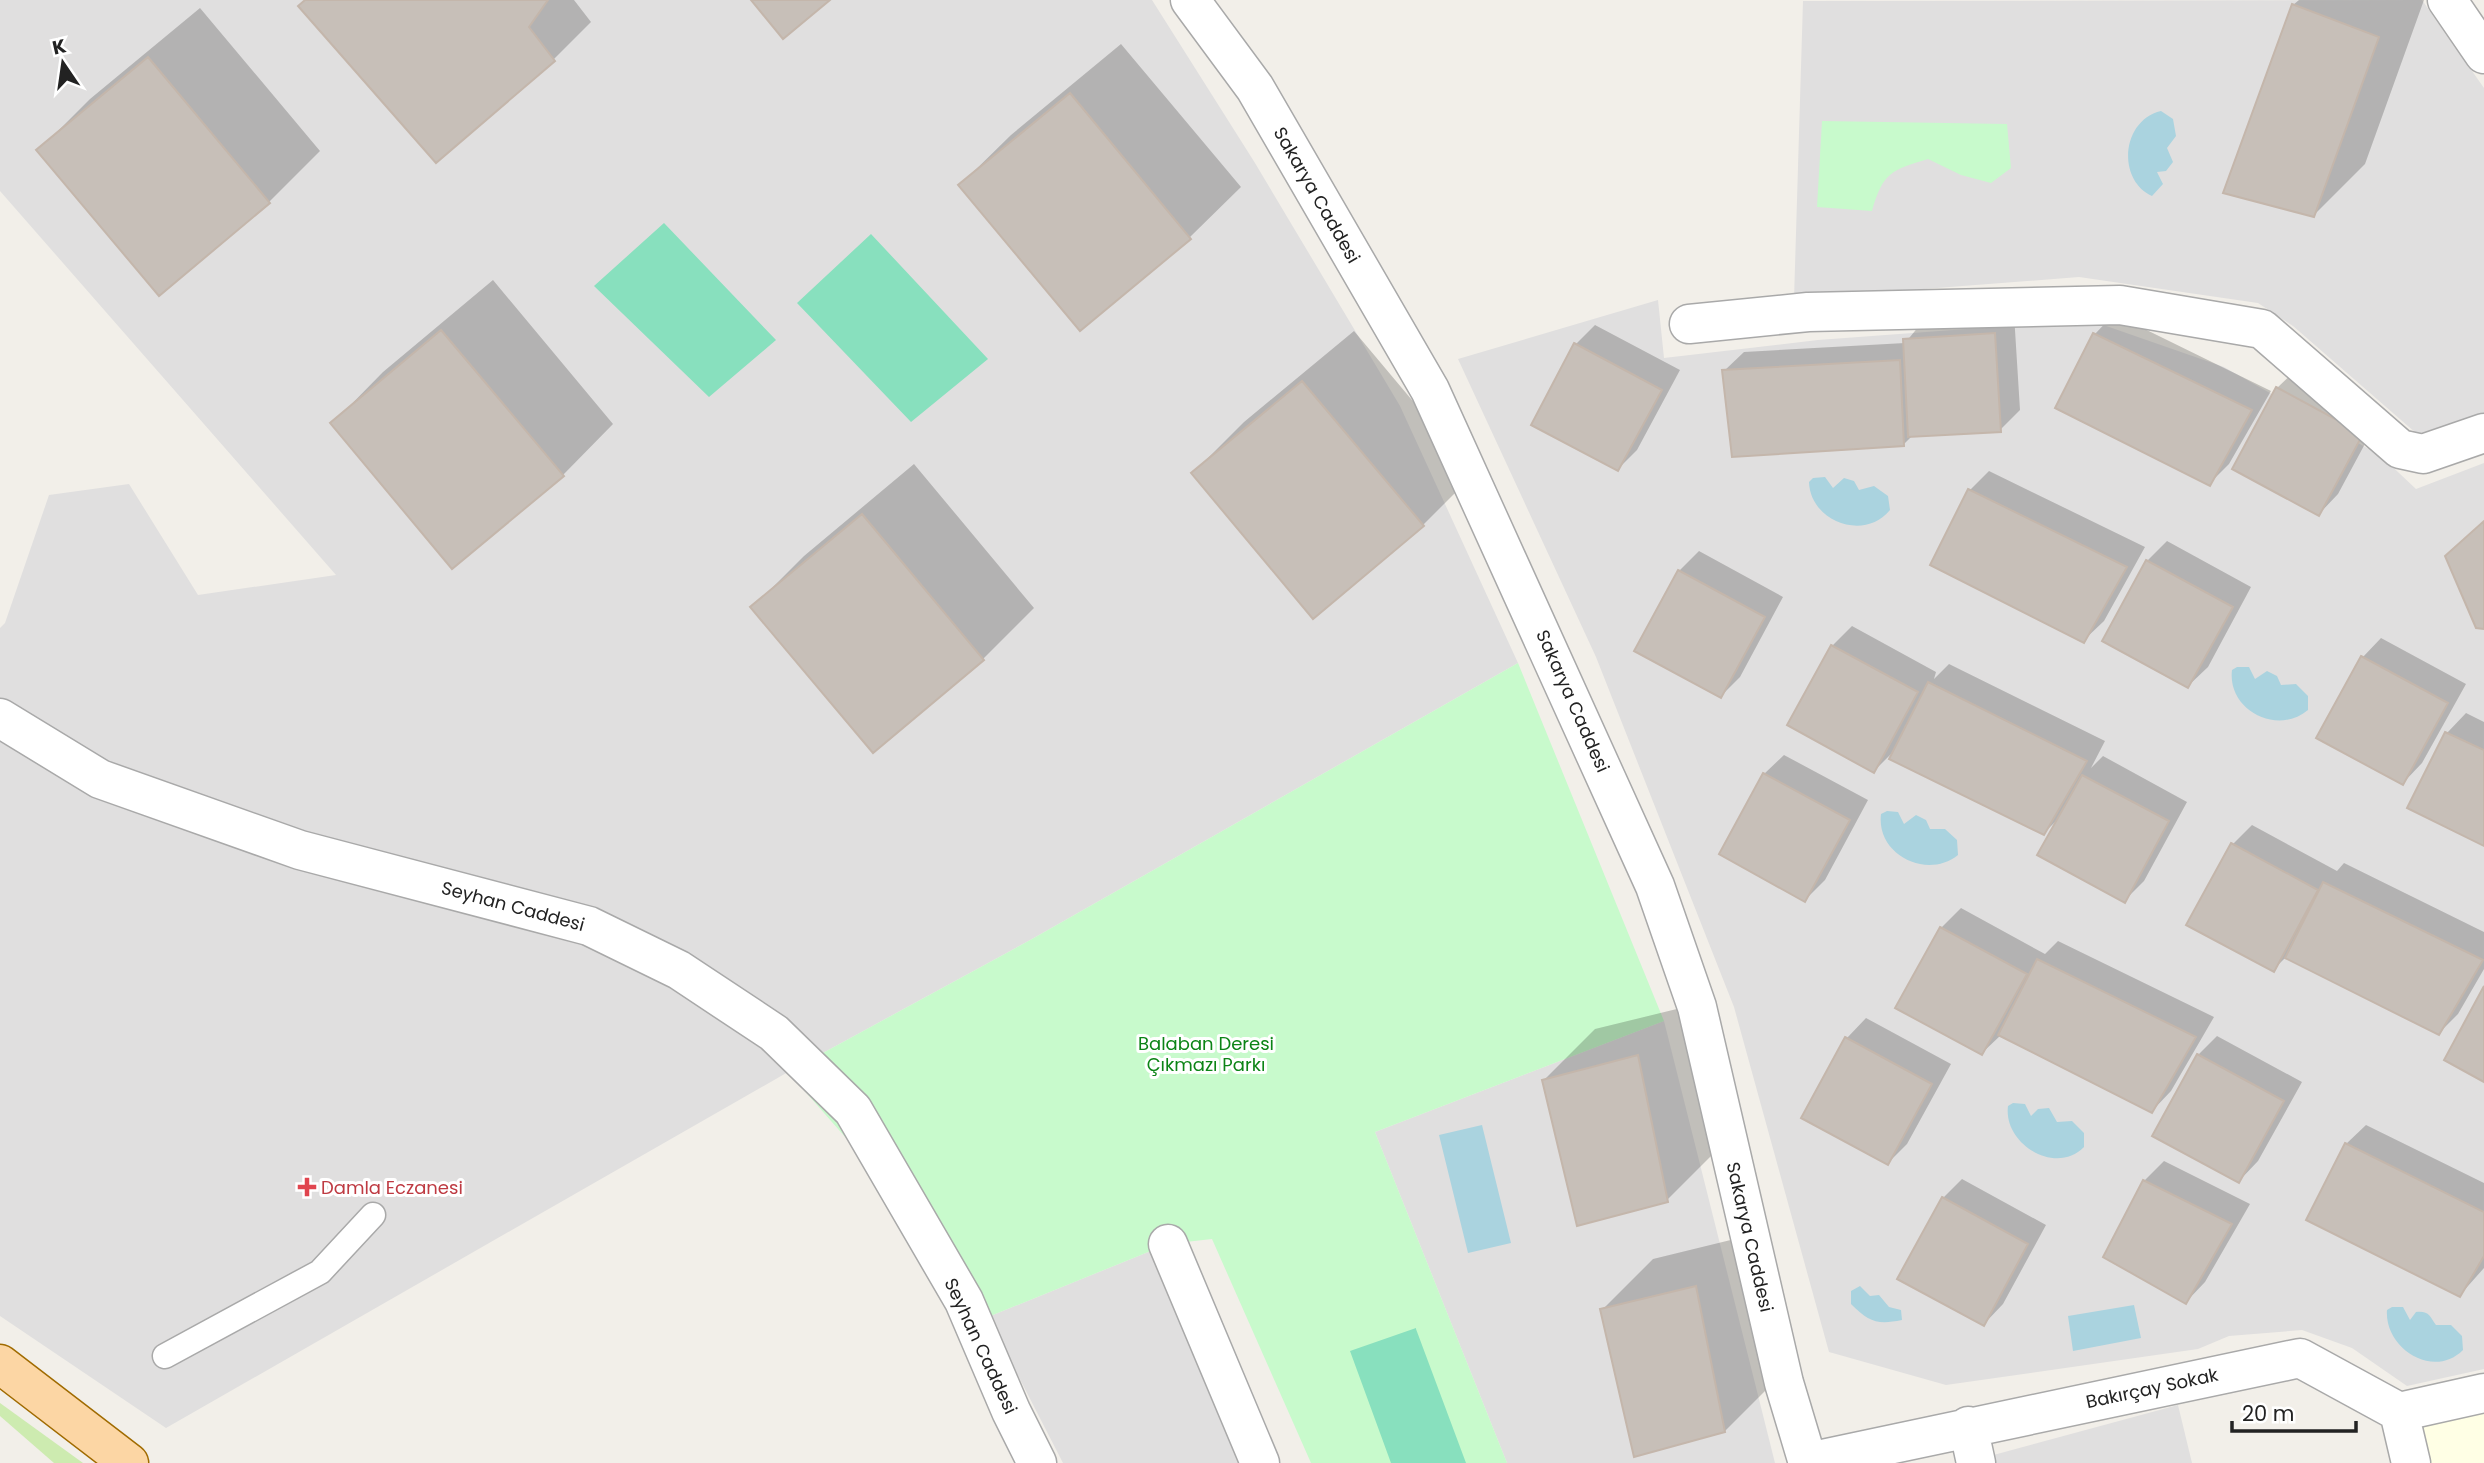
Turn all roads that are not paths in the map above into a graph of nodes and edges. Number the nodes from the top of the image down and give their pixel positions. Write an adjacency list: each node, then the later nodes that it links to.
1 (1190, 0): 14 (street, Sakarya Caddesi)
2 (2447, 0): 3 (street)
3 (2484, 54)
4 (1689, 324): 5 (street)
5 (2484, 433)
6 (0, 718): 16 (street, Seyhan Caddesi)
7 (373, 1215): 9 (lane)
8 (1168, 1244): 17 (street)
9 (165, 1356)
10 (0, 1364): 15 (main road)
11 (2484, 1393): 12 (street)
12 (2399, 1412): 13 (street, Bakırçay Sokak); 19 (street)
13 (1968, 1426): 14 (street, Bakırçay Sokak); 18 (street)
14 (1808, 1462)
15 (129, 1463)
16 (1037, 1463)
17 (1260, 1463)
18 (1976, 1463)
19 (2411, 1463)

